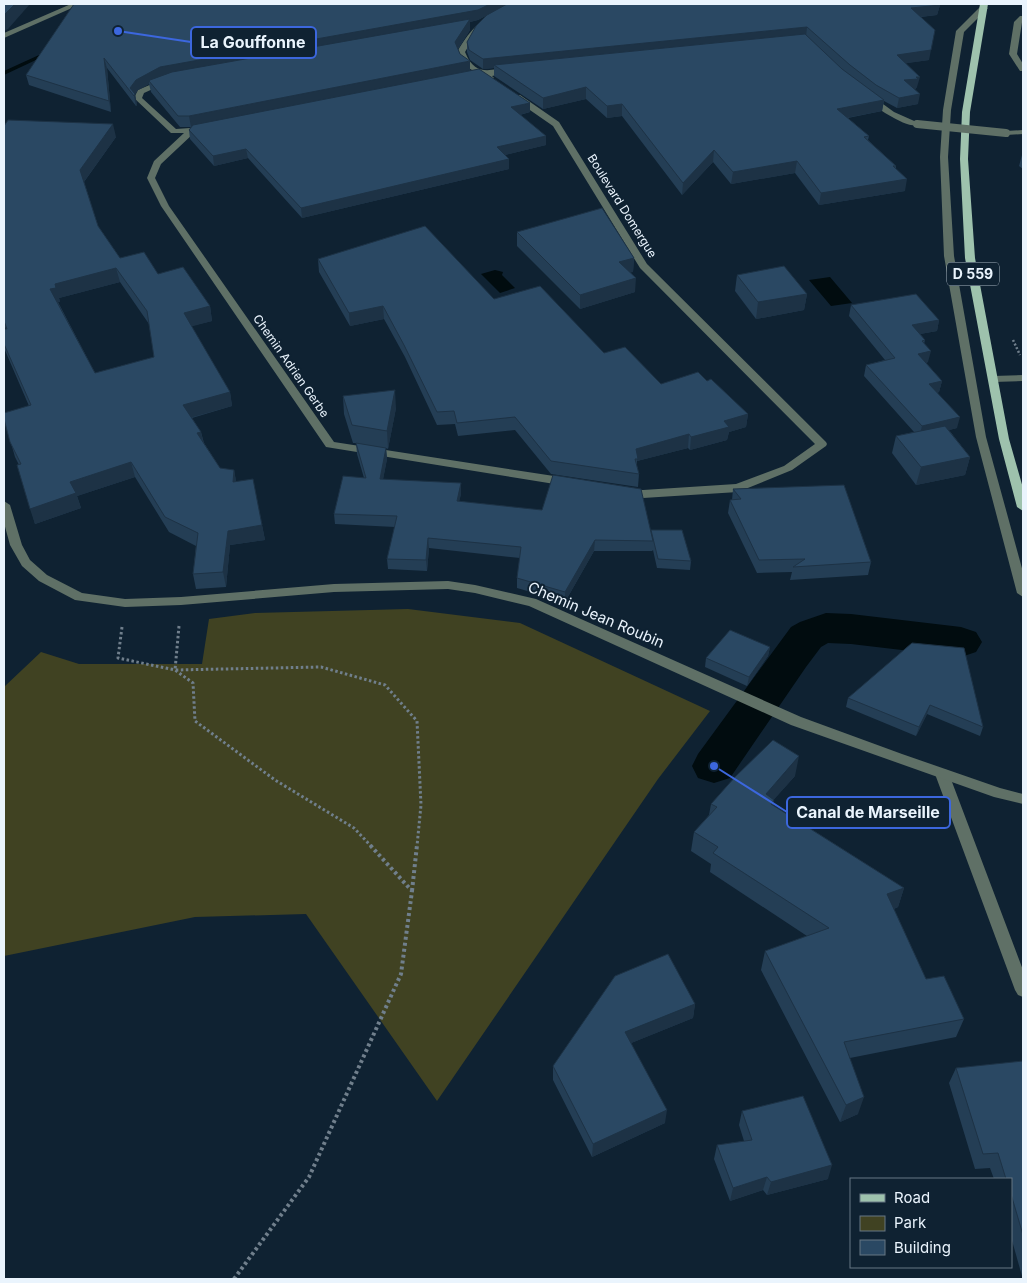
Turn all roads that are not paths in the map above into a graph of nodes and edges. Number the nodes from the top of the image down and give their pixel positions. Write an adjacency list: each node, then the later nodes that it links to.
1 (77, 4): 7 (street)
2 (516, 4): 5 (street)
3 (984, 6): 18 (main road, D 559); 23 (street)
4 (1023, 18): 8 (street)
5 (479, 24): 6 (street); 10 (street, Boulevard Domergue)
6 (469, 26)
7 (4, 36)
8 (1023, 69)
9 (522, 70): 10 (street)
10 (482, 74): 11 (street); 20 (street, Boulevard Domergue)
11 (463, 77)
12 (173, 80): 15 (street)
13 (861, 93): 16 (street, bridge)
14 (210, 127): 15 (street)
15 (191, 131): 19 (street, Chemin Adrien Gerbe)
16 (1023, 132)
17 (1023, 378): 18 (street)
18 (992, 379): 22 (main road, D 559)
19 (574, 484)
20 (614, 490)
21 (4, 505): 24 (street, Chemin Jean Roubin)
22 (1023, 507)
23 (1023, 593)
24 (942, 774): 25 (street, Chemin Jean Roubin); 26 (street)
25 (1023, 799)
26 (1023, 990)

